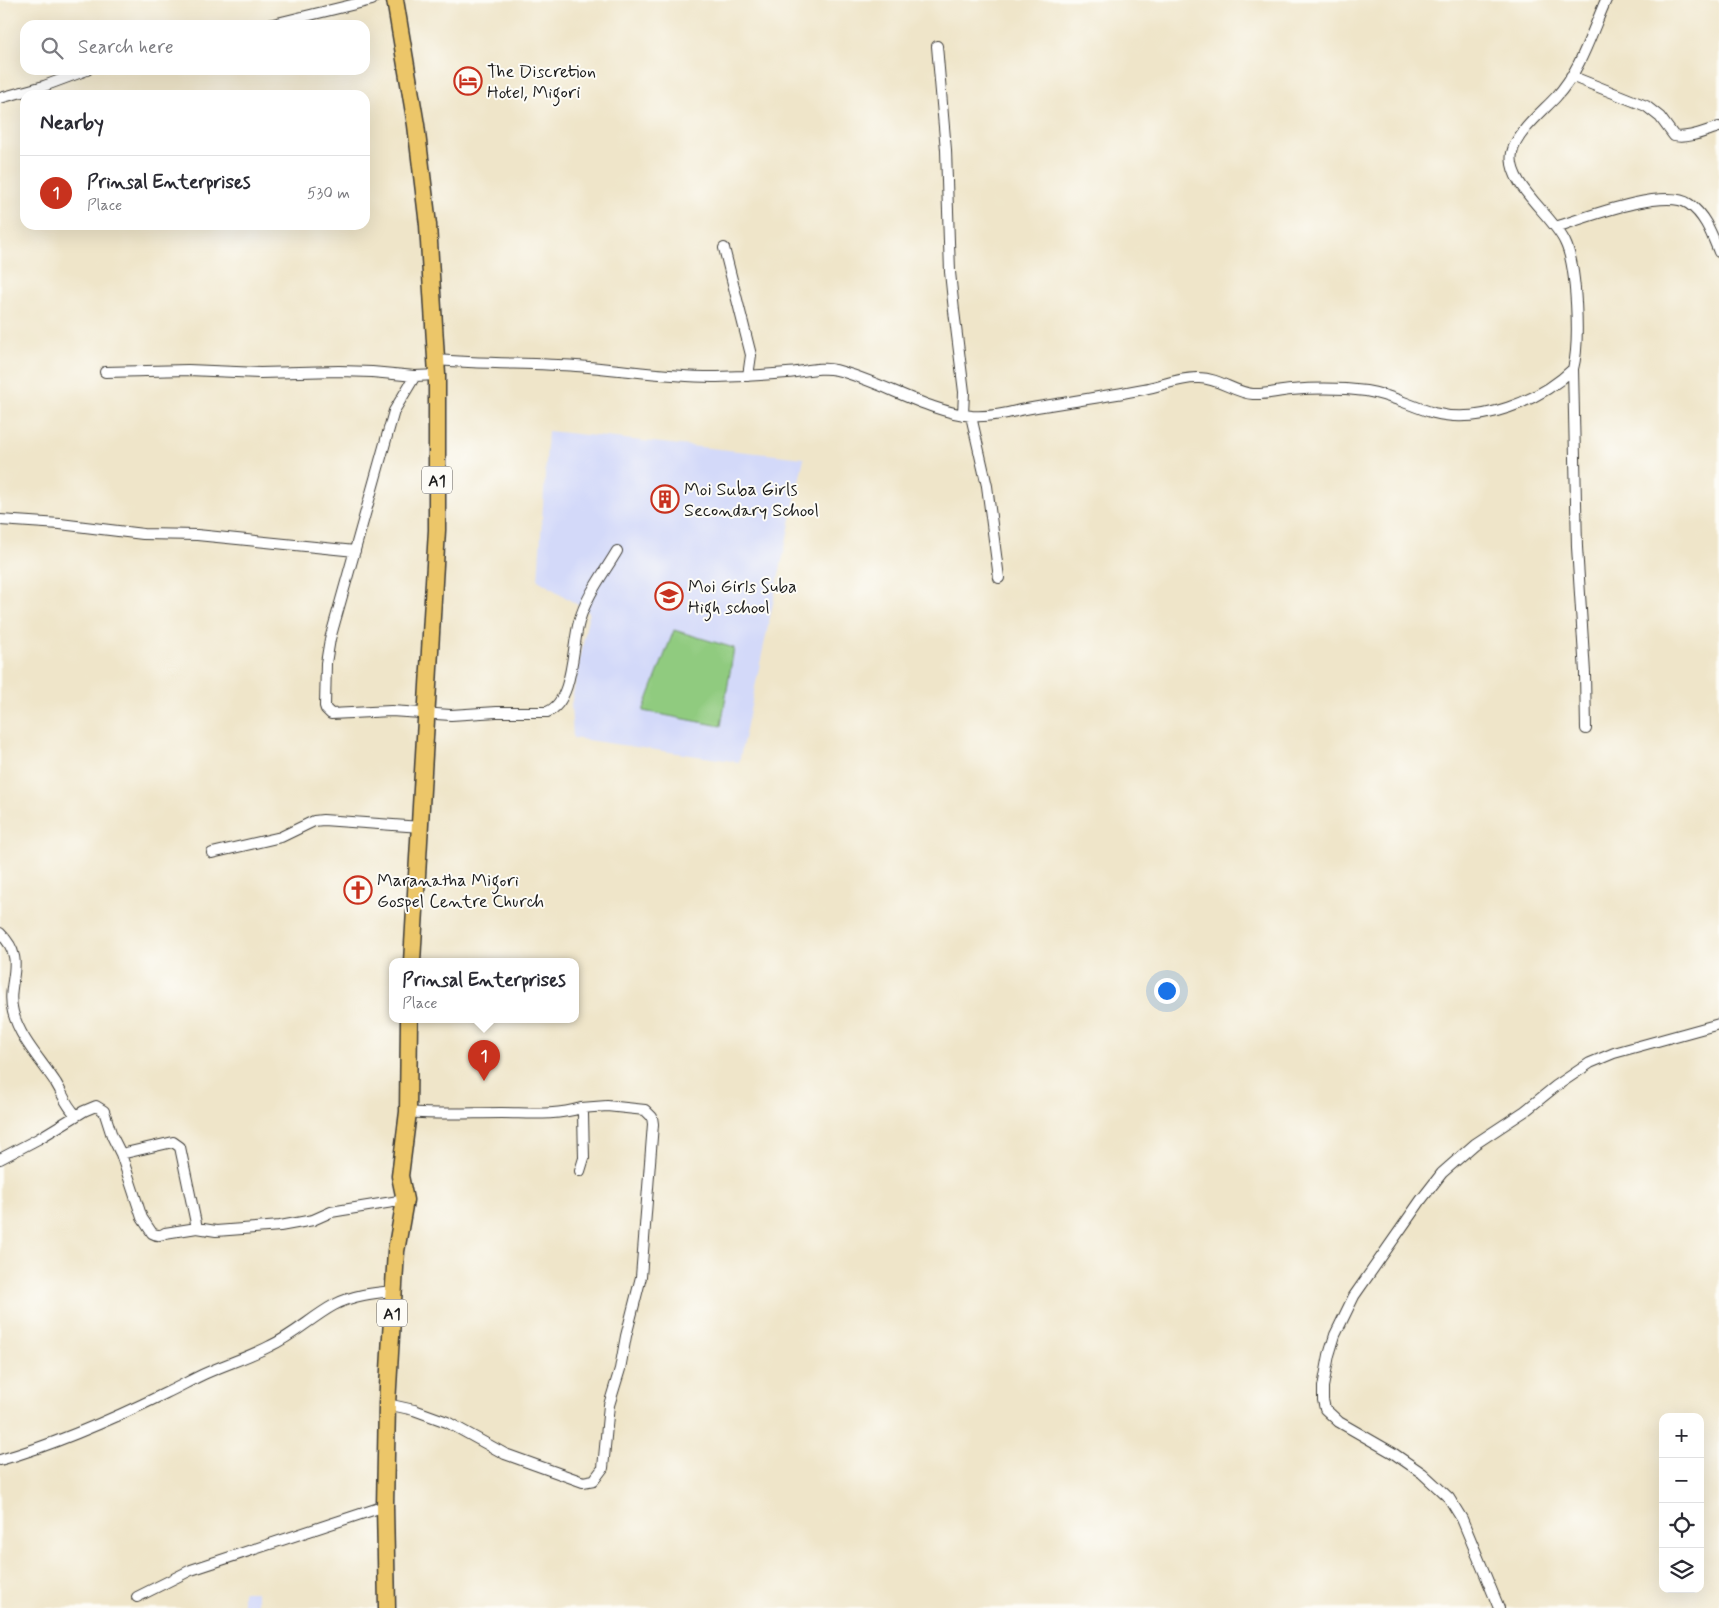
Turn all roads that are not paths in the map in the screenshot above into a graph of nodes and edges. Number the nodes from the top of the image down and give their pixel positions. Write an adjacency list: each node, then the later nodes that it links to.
1 (372, 0): 4 (street)
2 (395, 0): 15 (highway, A1)
3 (1606, 0): 7 (street)
4 (290, 20)
5 (937, 46): 20 (street)
6 (74, 75): 8 (street)
7 (1572, 76): 11 (street); 12 (street)
8 (29, 90)
9 (20, 93): 10 (street)
10 (0, 98)
11 (1719, 127)
12 (1556, 227): 14 (street); 16 (street)
13 (724, 248): 19 (street)
14 (1719, 252)
15 (437, 368): 18 (street); 19 (street); 25 (highway, A1)
16 (1573, 369): 20 (street); 26 (street)
17 (105, 372): 18 (street)
18 (416, 376): 22 (street)
19 (748, 376): 20 (street)
20 (967, 415): 24 (street)
21 (0, 520): 22 (street)
22 (355, 551): 25 (street)
23 (617, 551): 25 (street)
24 (999, 578)
25 (427, 714): 27 (highway, A1)
26 (1586, 730)
27 (421, 827): 28 (street); 30 (highway, A1)
28 (212, 853)
29 (0, 933): 35 (street)
30 (412, 958)
31 (409, 1023): 34 (highway, A1)
32 (1719, 1024): 47 (street)
33 (581, 1108): 34 (street); 38 (street); 42 (street)
34 (408, 1112): 39 (highway, A1)
35 (76, 1115): 36 (street); 37 (street)
36 (121, 1154): 40 (street); 40 (street)
37 (0, 1159)
38 (580, 1171)
39 (405, 1200): 40 (street); 41 (highway, A1)
40 (197, 1228)
41 (393, 1290): 42 (highway, A1); 43 (street)
42 (388, 1404): 44 (highway, A1)
43 (0, 1460)
44 (385, 1506): 45 (street); 46 (highway, A1)
45 (138, 1597)
46 (387, 1608)
47 (1499, 1608)

